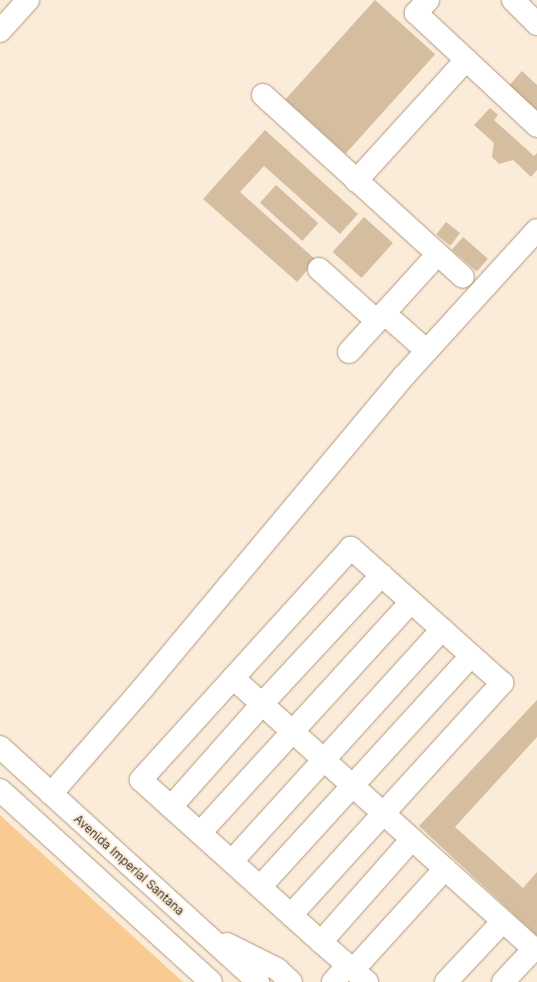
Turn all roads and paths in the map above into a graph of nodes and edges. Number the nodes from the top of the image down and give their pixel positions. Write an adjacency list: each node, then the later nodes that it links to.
1 (28, 0): 5 (street)
2 (428, 0): 6 (street)
3 (513, 0): 4 (street)
4 (537, 24)
5 (0, 31)
6 (466, 60): 8 (street); 9 (street)
7 (263, 96): 9 (street)
8 (537, 126)
9 (356, 181): 11 (street)
10 (537, 230): 15 (street)
11 (438, 254): 13 (street); 14 (street)
12 (319, 269): 14 (street)
13 (463, 277)
14 (380, 317): 15 (street); 16 (street)
15 (427, 351): 28 (street)
16 (349, 352)
17 (382, 575): 18 (street); 21 (street); 22 (street)
18 (411, 602): 19 (street); 23 (street)
19 (442, 629): 20 (street); 25 (street)
20 (471, 656): 26 (street); 30 (street)
21 (233, 678): 22 (street); 29 (street)
22 (262, 704): 23 (street); 29 (street)
23 (293, 732): 25 (street); 31 (street)
24 (0, 747): 28 (street, Avenida Imperial Santana)
25 (323, 759): 26 (street); 33 (street)
26 (353, 786): 30 (street); 35 (street)
27 (0, 790): 41 (street)
28 (50, 794): 38 (street, Avenida Imperial Santana)
29 (171, 807): 31 (street)
30 (384, 814): 32 (street); 36 (street)
31 (200, 833): 33 (street)
32 (412, 839): 34 (street); 39 (street)
33 (232, 861): 35 (street)
34 (445, 869): 37 (street); 40 (street)
35 (260, 887): 36 (street)
36 (291, 915): 39 (street)
37 (503, 921): 45 (street); 46 (street)
38 (202, 932): 42 (street, Avenida Imperial Santana); 43 (street)
39 (321, 942): 40 (street)
40 (356, 975): 44 (street)
41 (211, 982)
42 (258, 982)
43 (291, 982)
44 (333, 982)
45 (446, 982)
46 (503, 982)

